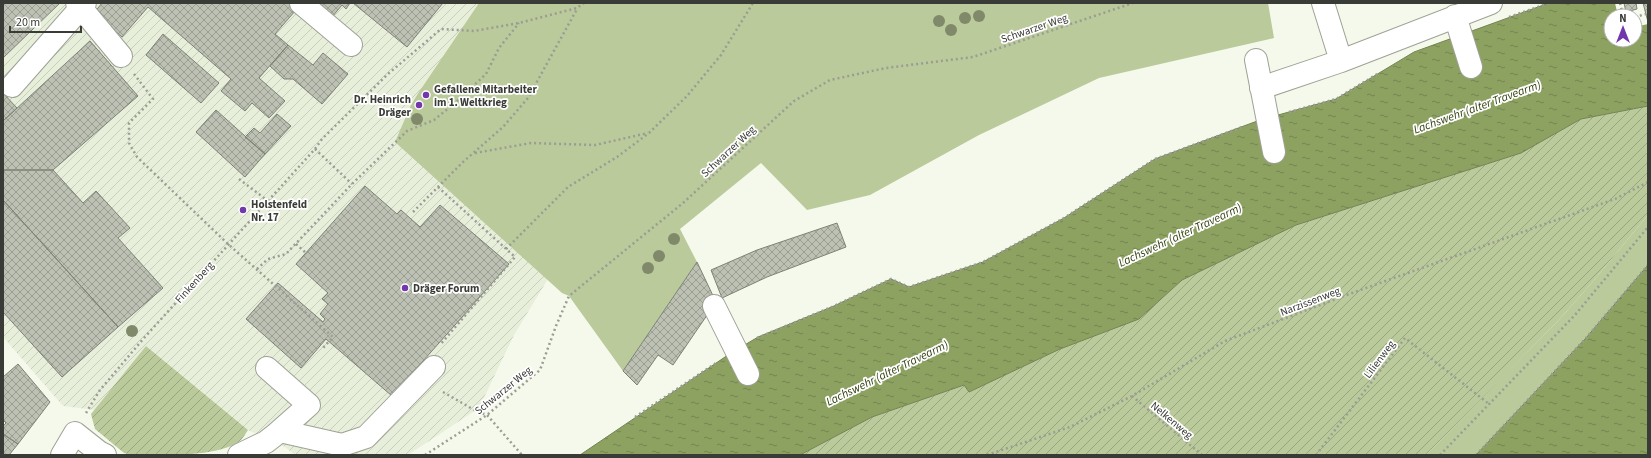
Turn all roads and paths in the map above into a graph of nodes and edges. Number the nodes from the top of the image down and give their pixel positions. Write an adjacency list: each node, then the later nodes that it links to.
1 (301, 3): 13 (street)
2 (584, 3): 8 (path)
3 (754, 3): 23 (path)
4 (1133, 3): 49 (path, Schwarzer Weg)
5 (1323, 3): 16 (street)
6 (1491, 3): 11 (street)
7 (81, 4): 14 (street); 19 (street)
8 (577, 8): 12 (path, Finkenberg); 26 (path)
9 (1646, 14): 10 (path)
10 (1643, 15)
11 (1455, 16): 16 (street); 17 (street)
12 (519, 23): 24 (path, Finkenberg); 29 (path)
13 (351, 45)
14 (121, 56): 34 (path)
15 (1256, 60): 20 (street)
16 (1341, 61): 20 (street)
17 (1471, 67)
18 (1381, 72): 21 (path)
19 (12, 86)
20 (1261, 88): 25 (street)
21 (1288, 112)
22 (1245, 126): 41 (path)
23 (649, 133): 26 (path); 36 (path)
24 (315, 149): 29 (path); 31 (path, Finkenberg)
25 (1274, 152)
26 (474, 153): 30 (path)
27 (239, 179): 31 (path)
28 (1648, 182): 47 (path, Narzissenweg)
29 (352, 184): 35 (path)
30 (438, 188): 32 (path); 36 (path)
31 (268, 201): 34 (path, Finkenberg)
32 (413, 212)
33 (1648, 227): 48 (path)
34 (228, 244): 39 (path); 51 (path, Finkenberg)
35 (296, 244): 37 (path); 39 (path)
36 (506, 249): 45 (path)
37 (306, 253)
38 (1648, 265): 62 (path)
39 (257, 269): 42 (path)
40 (714, 306): 46 (street)
41 (753, 340)
42 (323, 348)
43 (722, 359): 50 (path)
44 (267, 368): 52 (street)
45 (428, 373): 49 (path); 52 (street)
46 (748, 374)
47 (1132, 396): 58 (path, Narzissenweg); 59 (path, Nelkenweg)
48 (1489, 404): 60 (path, Lilienweg); 61 (path)
49 (487, 415): 56 (path, Schwarzer Weg); 57 (path)
50 (635, 417)
51 (75, 433): 53 (street); 54 (street)
52 (273, 437): 55 (street)
53 (62, 455)
54 (105, 455)
55 (240, 455)
56 (425, 455)
57 (522, 455)
58 (988, 455)
59 (1202, 455)
60 (1316, 455)
61 (1440, 455)
62 (1476, 455)

